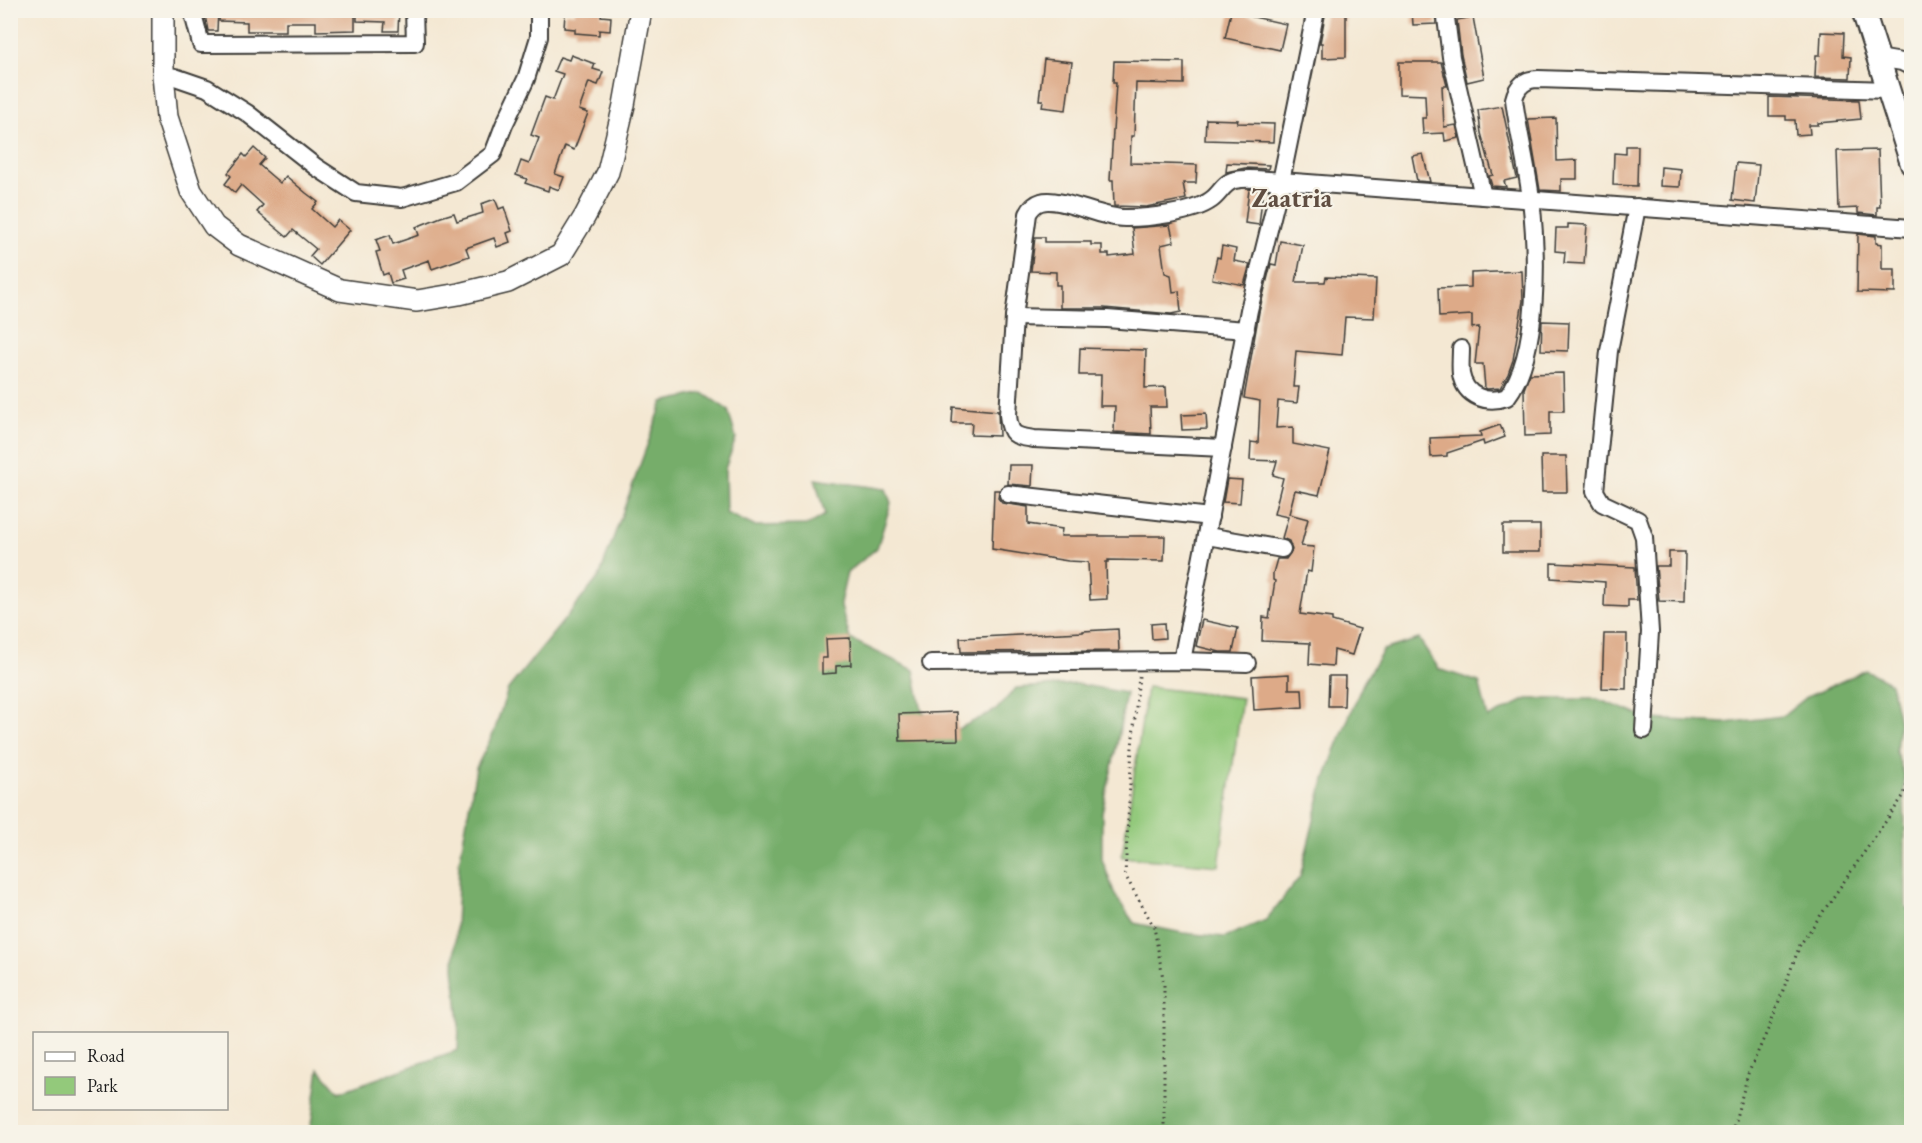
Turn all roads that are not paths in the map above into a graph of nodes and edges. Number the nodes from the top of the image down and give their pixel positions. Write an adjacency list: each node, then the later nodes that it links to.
1 (163, 10): 11 (street)
2 (192, 10): 3 (street)
3 (414, 10)
4 (539, 10): 11 (street)
5 (641, 10): 11 (street)
6 (1316, 10): 14 (street)
7 (1444, 10): 15 (street)
8 (1863, 10): 9 (main road)
9 (1878, 58): 10 (street); 12 (main road)
10 (1911, 67)
11 (163, 75)
12 (1888, 90): 13 (main road); 16 (street)
13 (1911, 164)
14 (1281, 181): 15 (street); 19 (street); 20 (street)
15 (1483, 196): 16 (street)
16 (1531, 199): 17 (street); 21 (street)
17 (1637, 207): 18 (street); 30 (street)
18 (1911, 228)
19 (1014, 317): 20 (street); 22 (street)
20 (1246, 330): 22 (street)
21 (1461, 349)
22 (1223, 448): 24 (street)
23 (1008, 494): 24 (street)
24 (1210, 517): 25 (street)
25 (1206, 536): 26 (street); 27 (street)
26 (1282, 549)
27 (1182, 661): 28 (street); 29 (street)
28 (931, 663)
29 (1247, 663)
30 (1644, 730)

